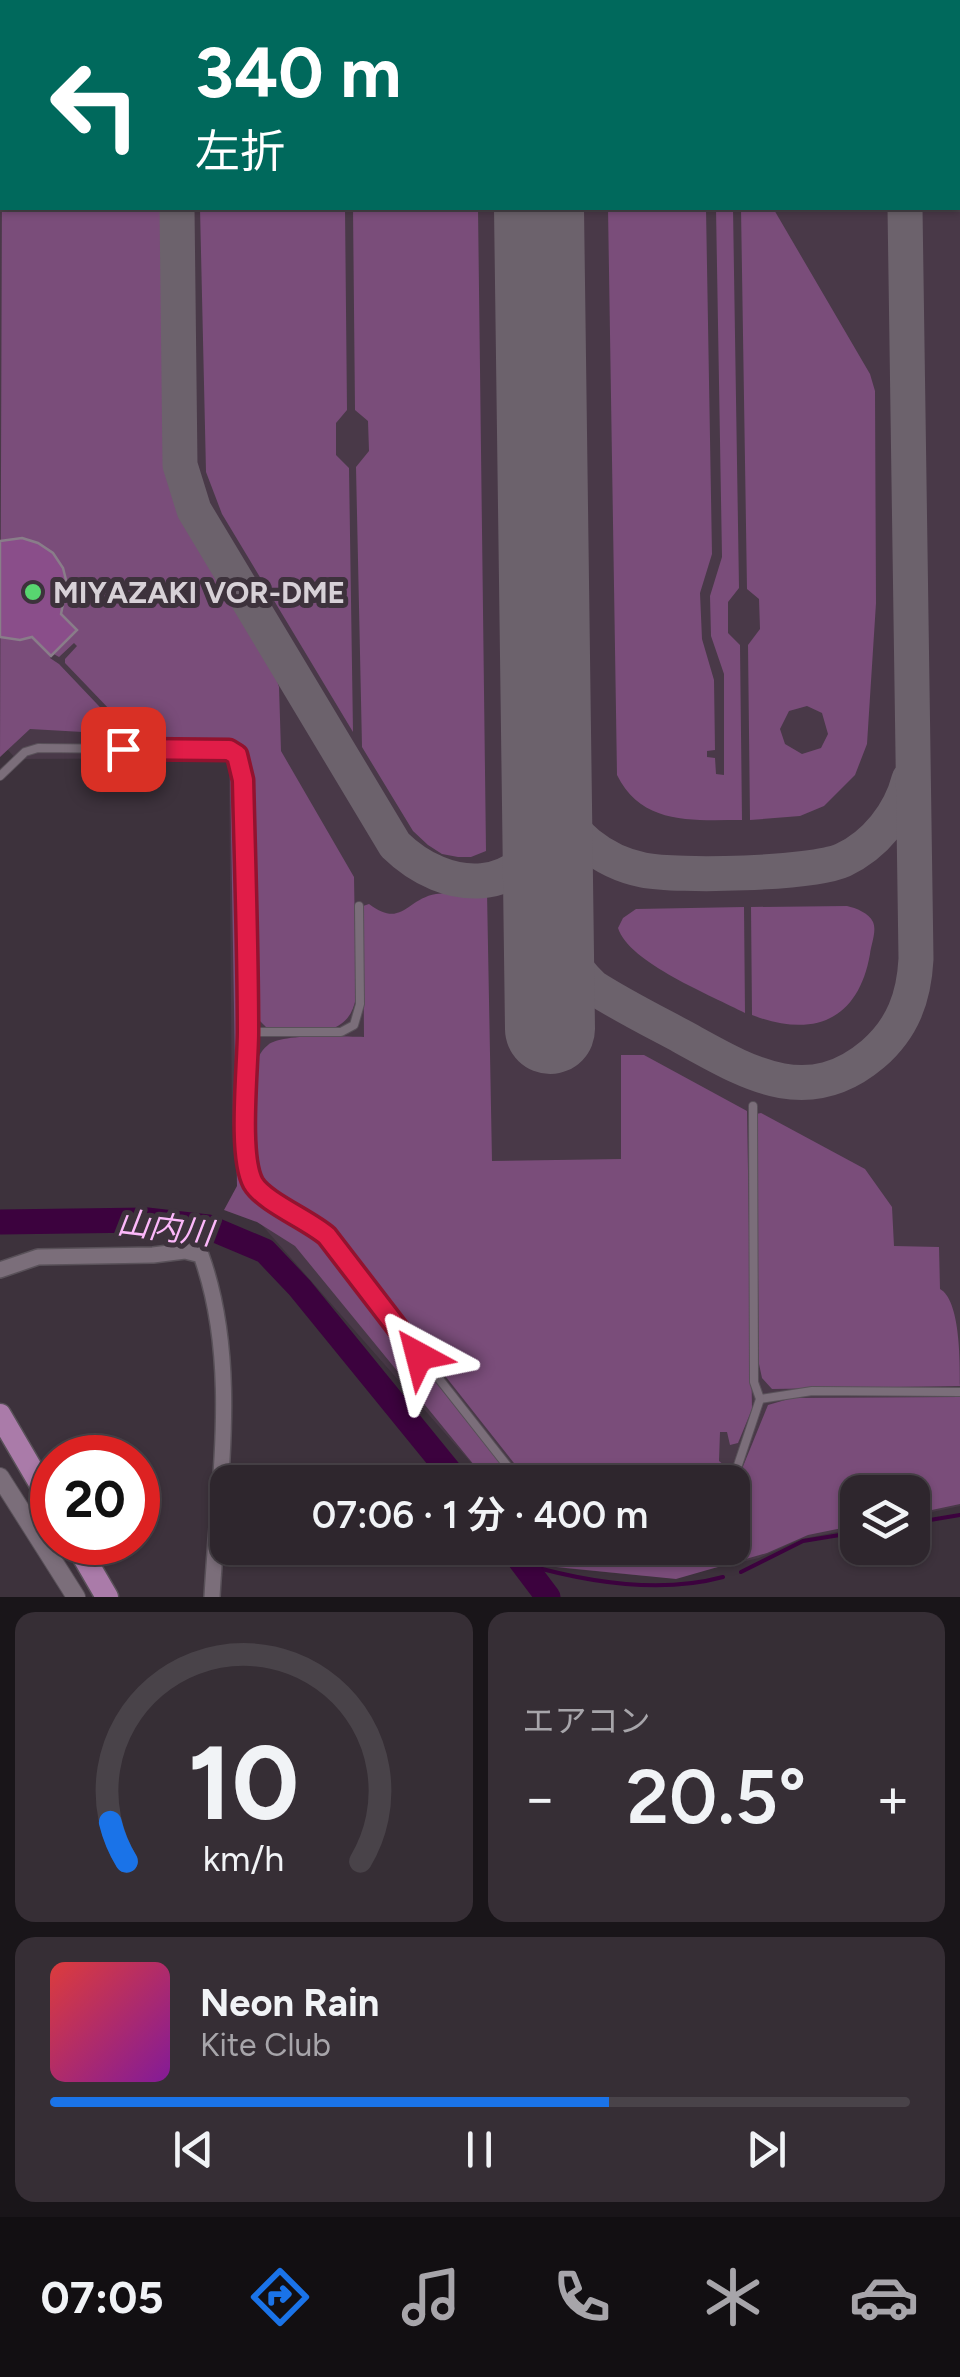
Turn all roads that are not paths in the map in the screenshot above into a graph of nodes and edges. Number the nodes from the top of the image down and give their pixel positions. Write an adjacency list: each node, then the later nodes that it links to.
1 (0, 776): 3 (lane)
2 (359, 906): 3 (lane)
3 (248, 1032): 9 (lane)
4 (752, 1106): 7 (lane)
5 (0, 1270): 16 (street)
6 (960, 1392): 7 (lane)
7 (760, 1399): 10 (lane)
8 (0, 1415): 11 (main road)
9 (507, 1465)
10 (738, 1465)
11 (30, 1466)
12 (0, 1477): 14 (street)
13 (88, 1565): 15 (main road)
14 (76, 1597)
15 (107, 1597)
16 (212, 1597)

